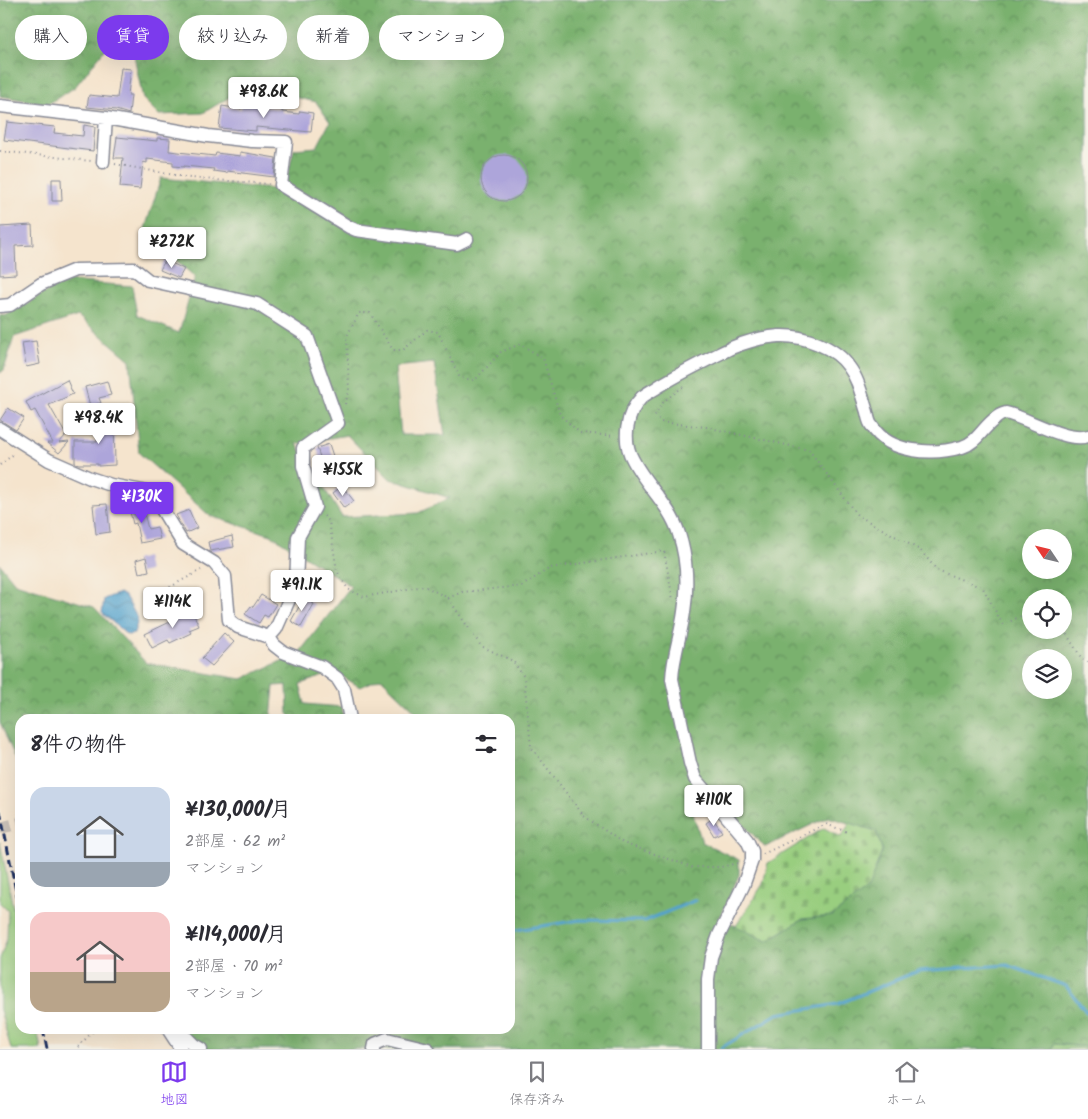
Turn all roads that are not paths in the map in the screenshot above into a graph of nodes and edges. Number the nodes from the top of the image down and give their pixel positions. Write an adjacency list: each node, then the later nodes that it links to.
1 (0, 106): 2 (street)
2 (106, 118): 3 (street); 4 (street)
3 (103, 162)
4 (466, 239)
5 (0, 306): 8 (street)
6 (0, 429): 8 (street)
7 (1088, 436): 16 (street)
8 (269, 637): 9 (street)
9 (349, 714)
10 (171, 1034): 12 (street)
11 (183, 1034): 13 (street)
12 (181, 1049)
13 (201, 1049)
14 (374, 1049): 15 (street)
15 (428, 1049)
16 (708, 1049)

